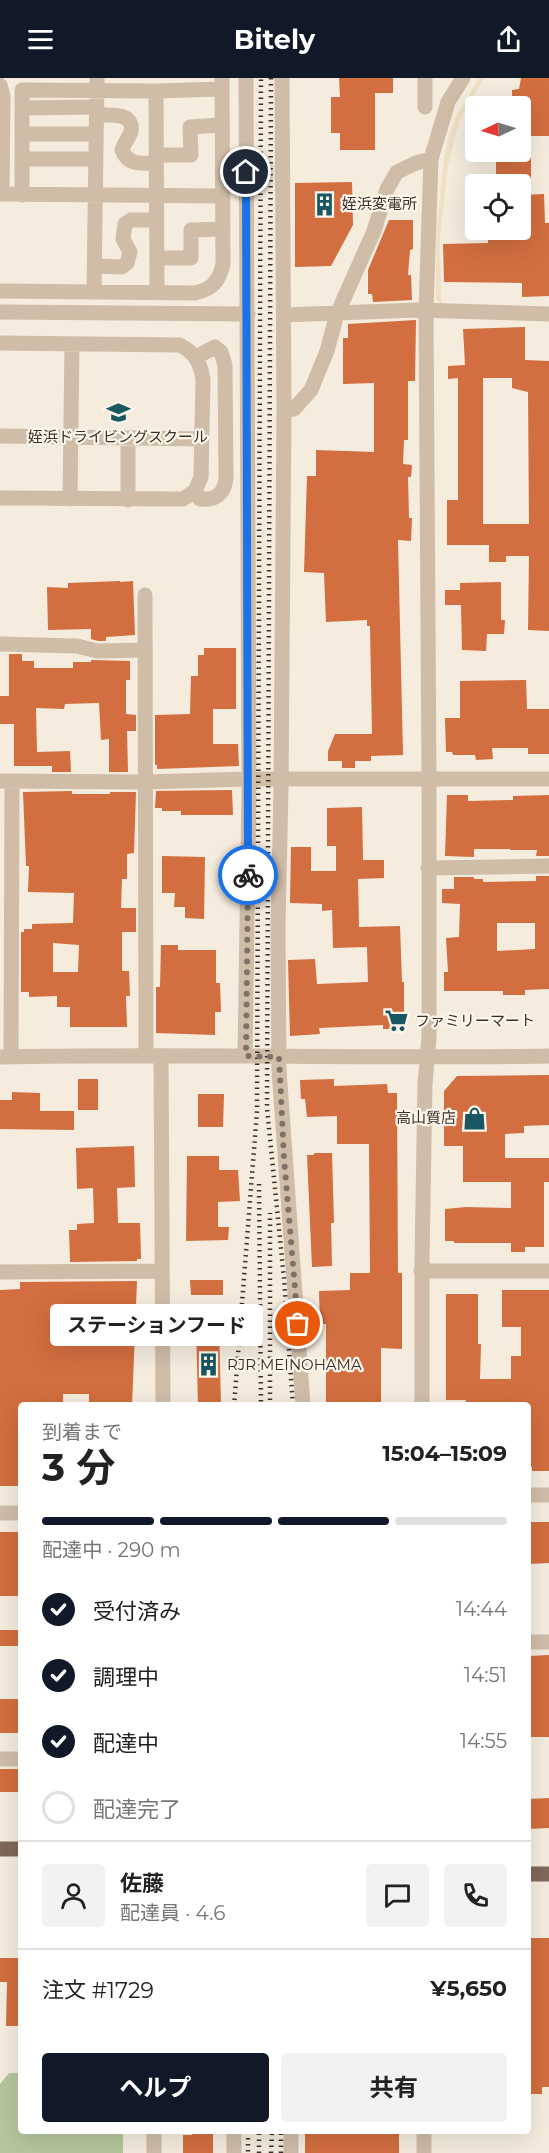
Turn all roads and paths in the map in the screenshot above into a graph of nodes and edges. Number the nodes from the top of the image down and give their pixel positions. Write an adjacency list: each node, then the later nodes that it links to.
1 (246, 78): 34 (street)
2 (282, 78): 37 (street)
3 (424, 78): 9 (street)
4 (463, 78): 19 (street)
5 (97, 84): 8 (street); 10 (street); 11 (street)
6 (222, 84): 8 (street); 12 (street)
7 (0, 85): 20 (street)
8 (156, 91): 18 (street)
9 (425, 107)
10 (22, 108): 13 (street); 15 (street)
11 (97, 111): 14 (street); 15 (street); 18 (street)
12 (222, 125): 18 (street); 24 (street)
13 (22, 134): 15 (street); 16 (street)
14 (96, 134): 15 (street); 17 (street)
15 (56, 140): 16 (street); 17 (street)
16 (22, 159): 21 (street)
17 (96, 159): 22 (street)
18 (156, 159): 23 (street)
19 (431, 159): 32 (street); 35 (street)
20 (1, 194): 21 (street)
21 (21, 195): 22 (street)
22 (96, 195): 23 (street); 28 (street)
23 (157, 195): 24 (street); 25 (street)
24 (222, 196): 26 (street)
25 (157, 220): 27 (street); 28 (street)
26 (223, 230): 27 (street); 31 (street)
27 (158, 258): 31 (street)
28 (95, 266): 30 (street)
29 (0, 291): 30 (street)
30 (94, 291): 31 (street)
31 (157, 292)
32 (426, 310): 35 (street); 36 (street); 54 (street)
33 (0, 312): 34 (street)
34 (248, 314): 53 (street)
35 (337, 314): 37 (street); 41 (street)
36 (549, 314)
37 (284, 315): 41 (street)
38 (0, 343): 39 (street)
39 (72, 344): 40 (street); 43 (street)
40 (196, 357): 45 (street); 46 (street)
41 (284, 411): 57 (street)
42 (0, 436): 43 (street)
43 (71, 437): 44 (street); 48 (street)
44 (128, 438): 45 (street); 49 (street)
45 (202, 439): 46 (street)
46 (195, 491): 49 (street)
47 (0, 498): 48 (street)
48 (70, 499): 49 (street)
49 (128, 500)
50 (145, 595): 52 (street)
51 (0, 644): 52 (street)
52 (145, 650): 58 (street)
53 (249, 779): 57 (street); 58 (street); 63 (street)
54 (429, 779): 55 (street); 57 (street); 60 (street)
55 (549, 779)
56 (6, 781): 58 (street); 61 (street)
57 (282, 781): 65 (street)
58 (145, 782): 62 (street)
59 (549, 866): 60 (street)
60 (428, 868): 66 (street)
61 (6, 1056): 62 (street)
62 (153, 1056): 63 (street); 67 (street)
63 (246, 1056): 65 (street)
64 (549, 1056): 66 (street)
65 (279, 1057): 66 (street); 72 (street)
66 (427, 1057): 68 (street)
67 (162, 1271): 70 (street); 71 (street)
68 (421, 1271): 69 (street); 73 (street)
69 (549, 1271)
70 (0, 1272)
71 (163, 1402)
72 (303, 1402)
73 (422, 1402)
74 (531, 1495): 75 (street)
75 (549, 1495)
76 (0, 1513): 77 (street)
77 (18, 1513)
78 (531, 1642): 79 (street)
79 (549, 1642)
80 (0, 1759): 81 (street)
81 (18, 1759)
82 (0, 1849): 83 (main road)
83 (18, 1849)
84 (531, 1874): 85 (main road)
85 (549, 1874)
86 (154, 2134): 90 (street)
87 (234, 2134): 91 (street)
88 (291, 2134): 92 (street)
89 (424, 2134): 93 (street)
90 (154, 2153)
91 (234, 2153)
92 (291, 2153)
93 (424, 2153)

